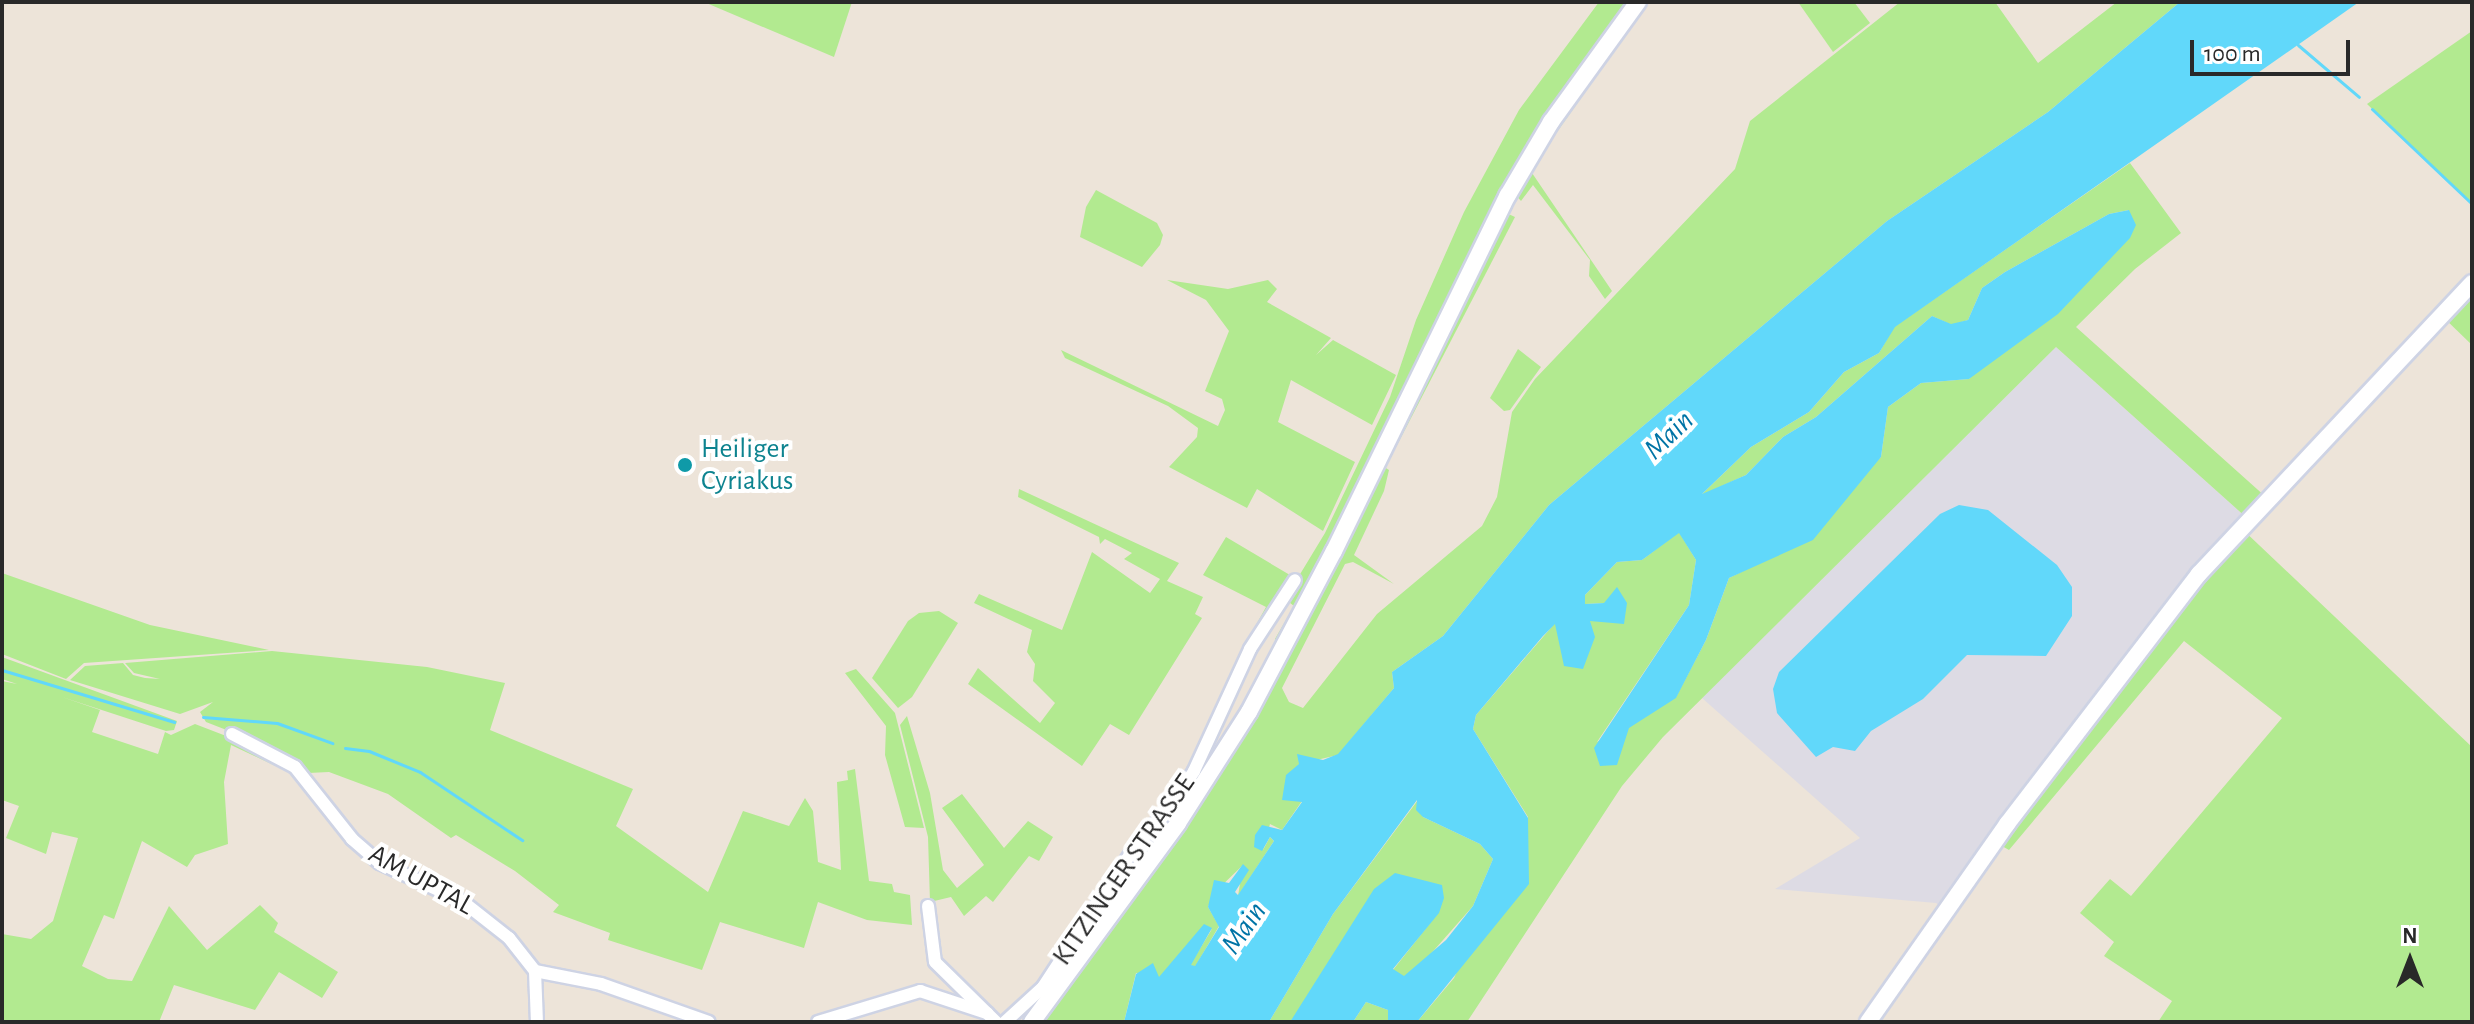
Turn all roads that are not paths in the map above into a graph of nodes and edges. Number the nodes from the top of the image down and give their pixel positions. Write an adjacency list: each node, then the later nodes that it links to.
1 (1638, 2): 12 (main road)
2 (2472, 283): 13 (main road)
3 (1295, 580): 11 (street, KITZINGER STRASSE)
4 (232, 734): 6 (street, AM UPTAL)
5 (928, 906): 7 (street)
6 (535, 971): 8 (street); 9 (street)
7 (991, 1018): 10 (street)
8 (537, 1022)
9 (709, 1022)
10 (818, 1022)
11 (1005, 1022)
12 (1032, 1022)
13 (1868, 1022)

